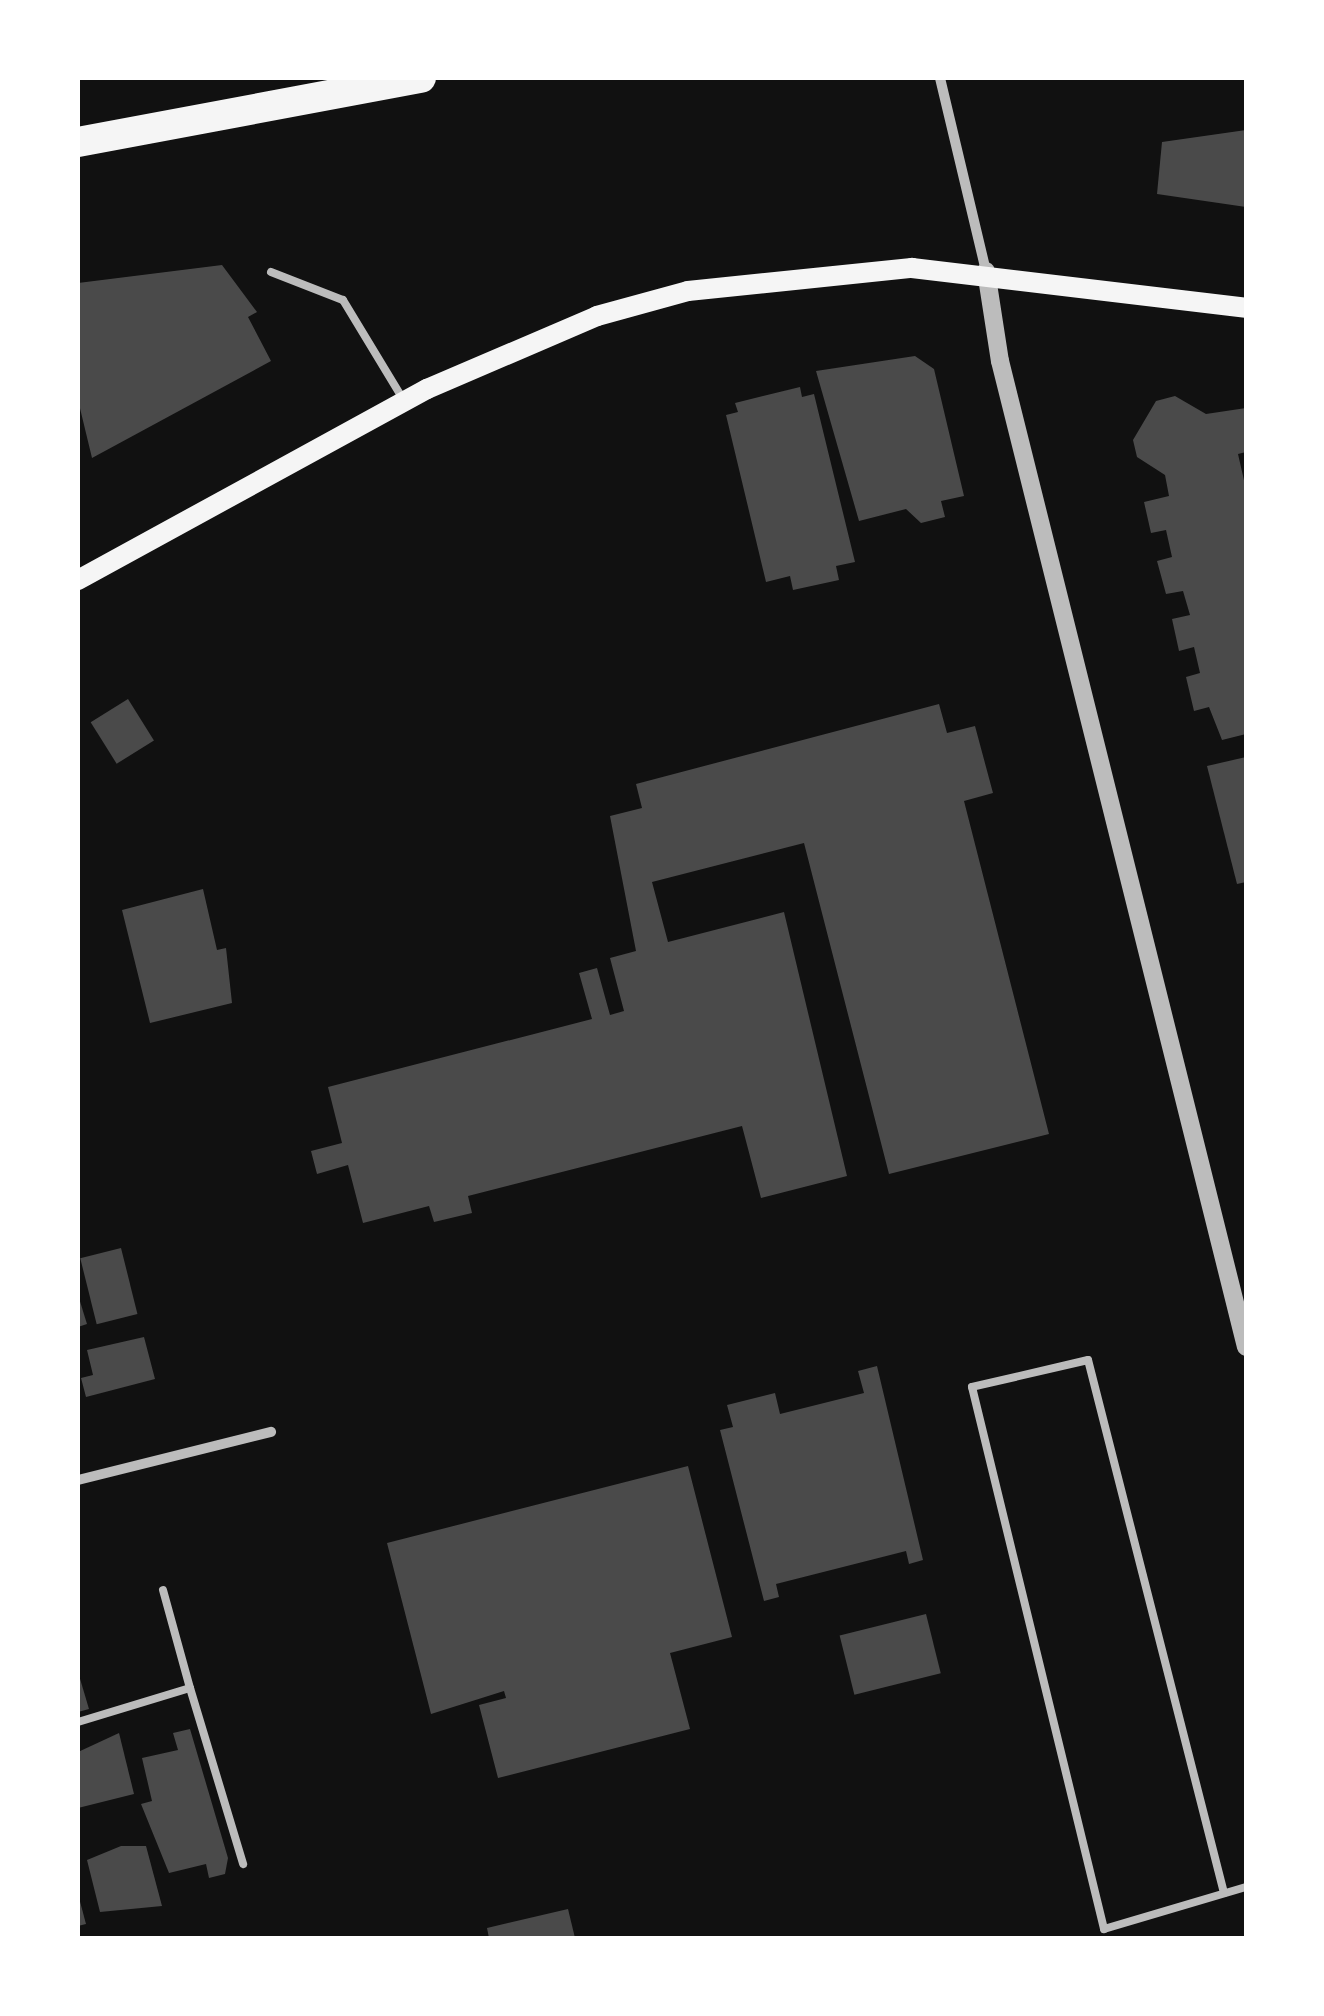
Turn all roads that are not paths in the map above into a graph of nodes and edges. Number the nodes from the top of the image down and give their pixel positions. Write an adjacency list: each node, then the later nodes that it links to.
1 (421, 78): 3 (highway)
2 (940, 78): 5 (street)
3 (78, 142)
4 (270, 272): 7 (lane)
5 (986, 272): 6 (main road); 7 (main road); 9 (street)
6 (1246, 308)
7 (405, 402): 8 (main road)
8 (78, 580)
9 (1246, 1348)
10 (272, 1432): 11 (street)
11 (78, 1480)
12 (163, 1590): 13 (lane)
13 (190, 1688): 14 (lane); 15 (lane)
14 (78, 1722)
15 (243, 1864)
16 (1246, 1887): 17 (lane)
17 (1224, 1893): 17 (lane)

